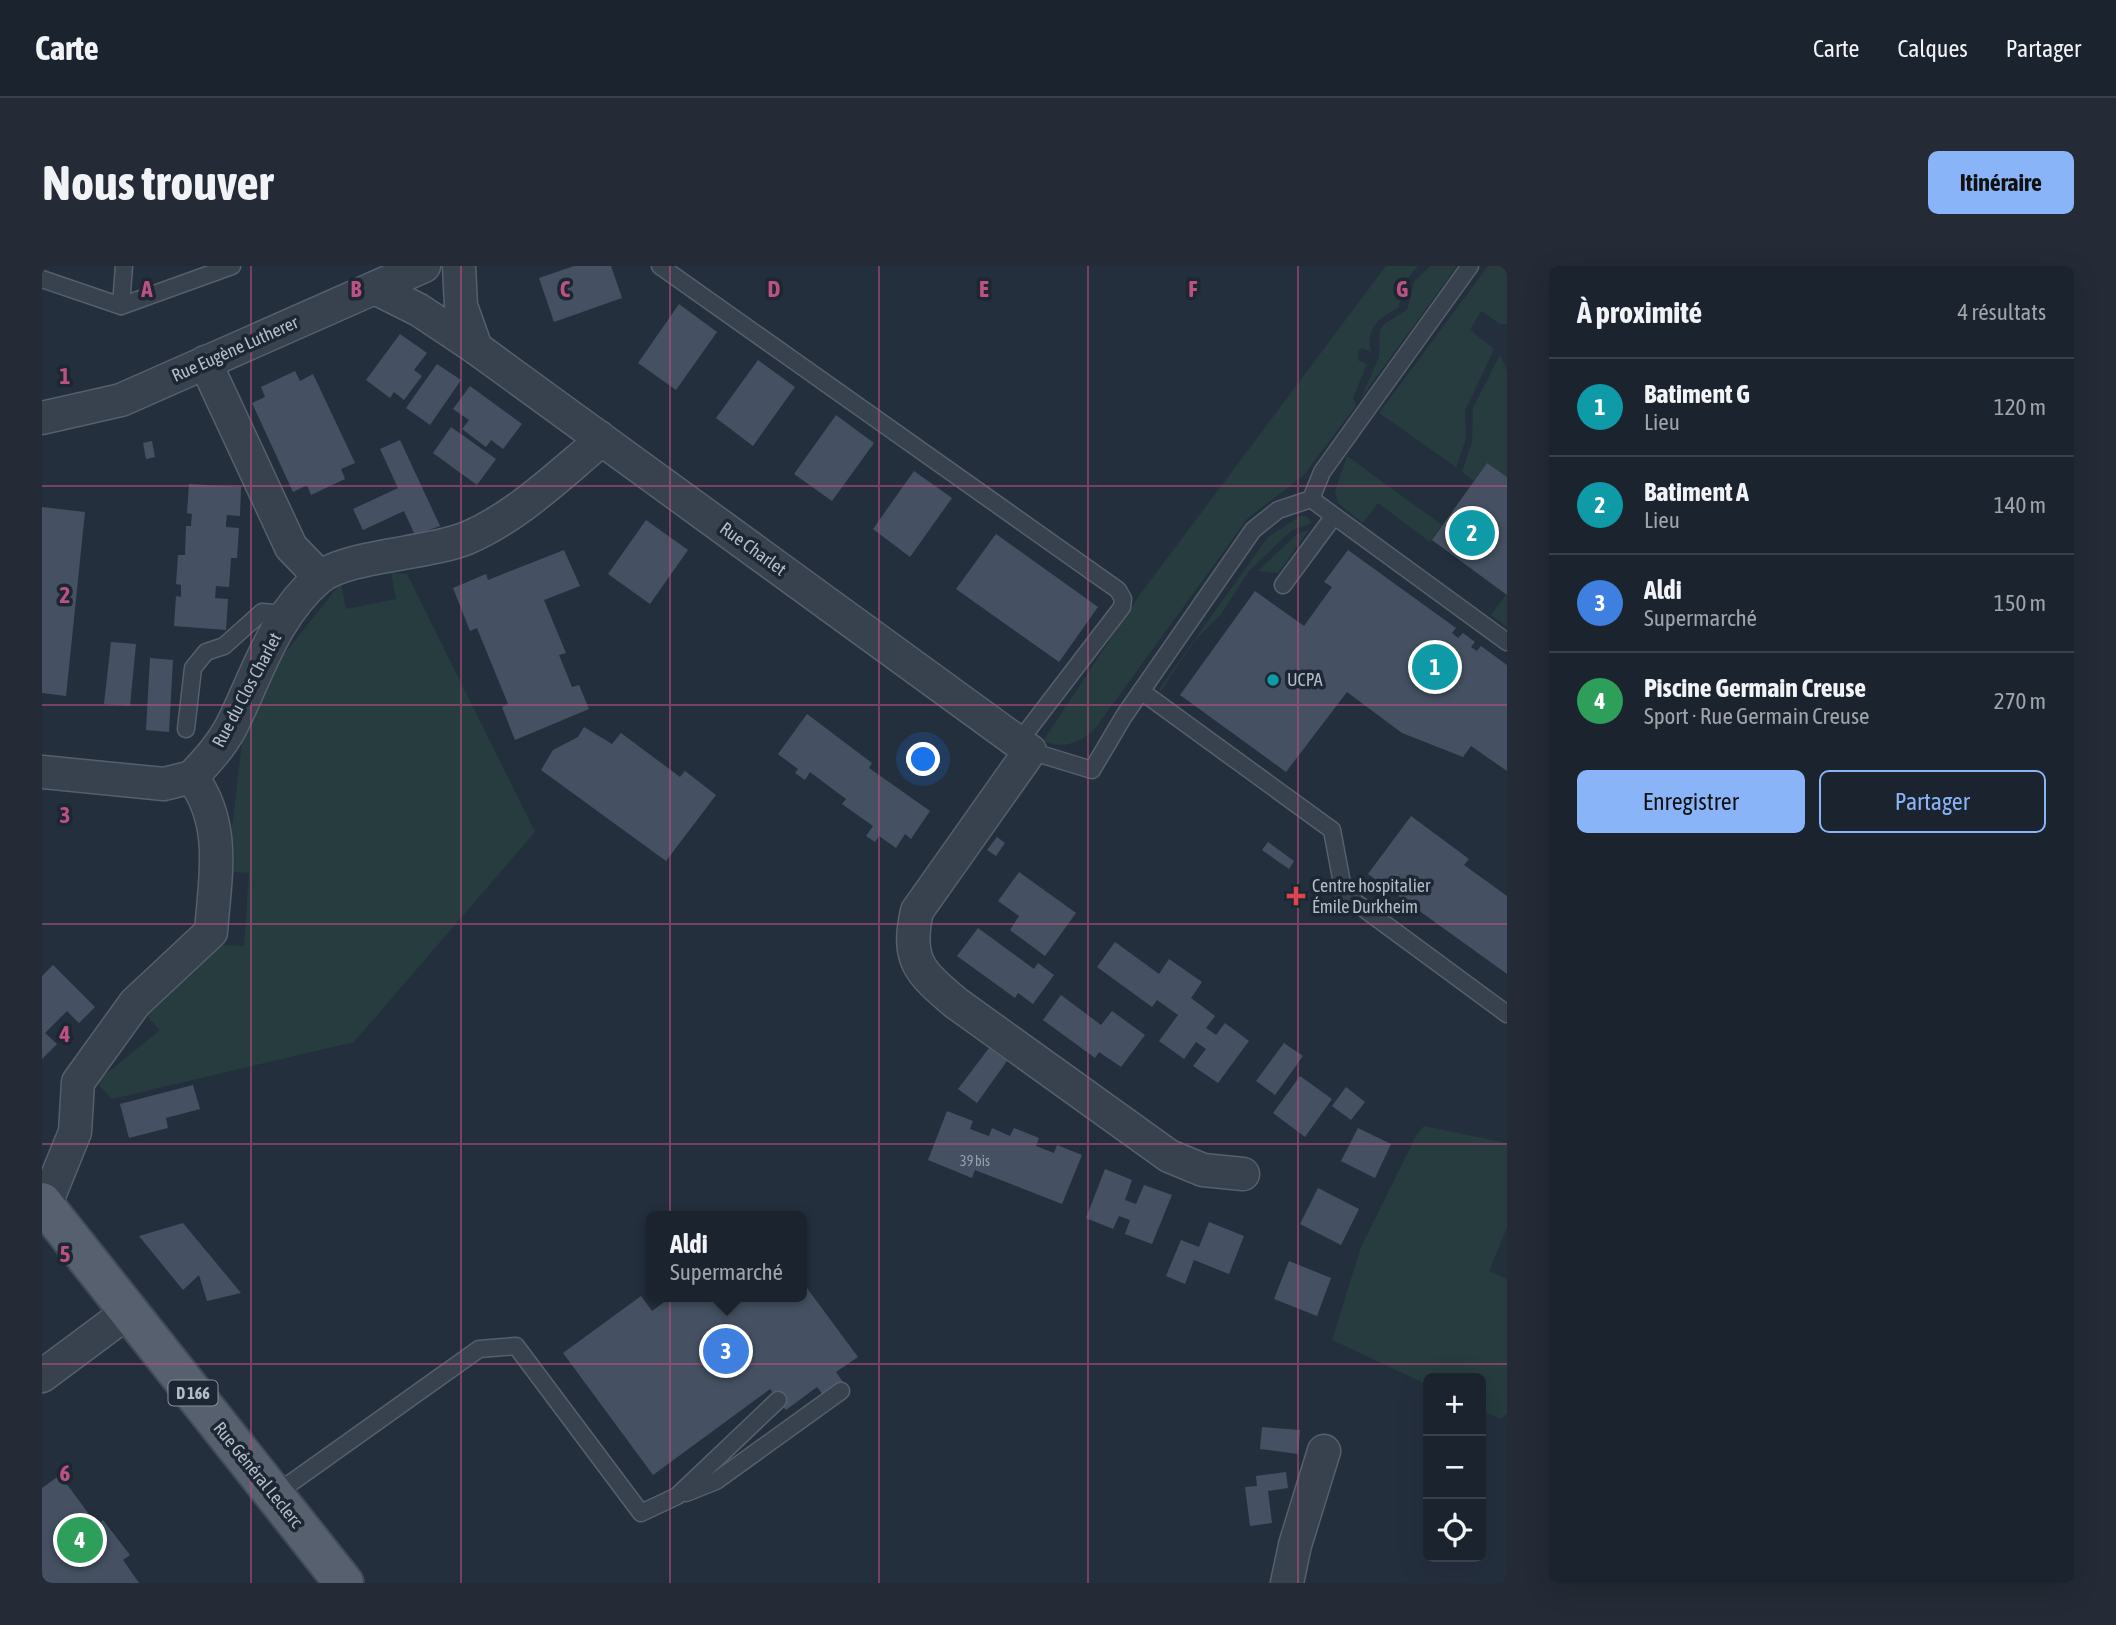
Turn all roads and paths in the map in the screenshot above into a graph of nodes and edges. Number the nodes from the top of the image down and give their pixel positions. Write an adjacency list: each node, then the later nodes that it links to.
1 (124, 266): 9 (lane)
2 (232, 266): 9 (lane)
3 (424, 266): 8 (street, Rue Eugène Lutherer)
4 (459, 266): 10 (street)
5 (660, 266): 22 (lane)
6 (1470, 266): 14 (lane)
7 (42, 279): 9 (lane)
8 (375, 288): 10 (street, Rue Charlet); 11 (street, Rue Eugène Lutherer)
9 (121, 306)
10 (476, 348): 13 (street, Rue Charlet)
11 (205, 362): 12 (street, Rue Eugène Lutherer); 16 (street)
12 (42, 418)
13 (599, 437): 16 (street, Rue du Clos Charlet); 22 (street, Rue Charlet)
14 (1311, 499): 15 (lane); 20 (lane)
15 (1334, 516): 17 (lane); 19 (lane)
16 (320, 577): 18 (street, Rue du Clos Charlet)
17 (1283, 585)
18 (290, 614): 21 (lane); 24 (street, Rue du Clos Charlet)
19 (1507, 642)
20 (1141, 691): 22 (lane); 25 (lane)
21 (186, 729)
22 (1024, 747): 26 (street)
23 (42, 772): 24 (street)
24 (192, 777): 27 (street)
25 (1507, 1014)
26 (1244, 1174)
27 (44, 1204): 28 (main road, Rue Général Leclerc / D 166)
28 (128, 1312): 29 (street); 33 (main road, Rue Général Leclerc / D 166)
29 (42, 1376)
30 (841, 1391): 34 (lane)
31 (778, 1400): 34 (lane)
32 (1324, 1451): 36 (street)
33 (274, 1495): 34 (lane); 35 (main road, Rue Général Leclerc / D 166)
34 (677, 1496)
35 (344, 1583)
36 (1287, 1583)

